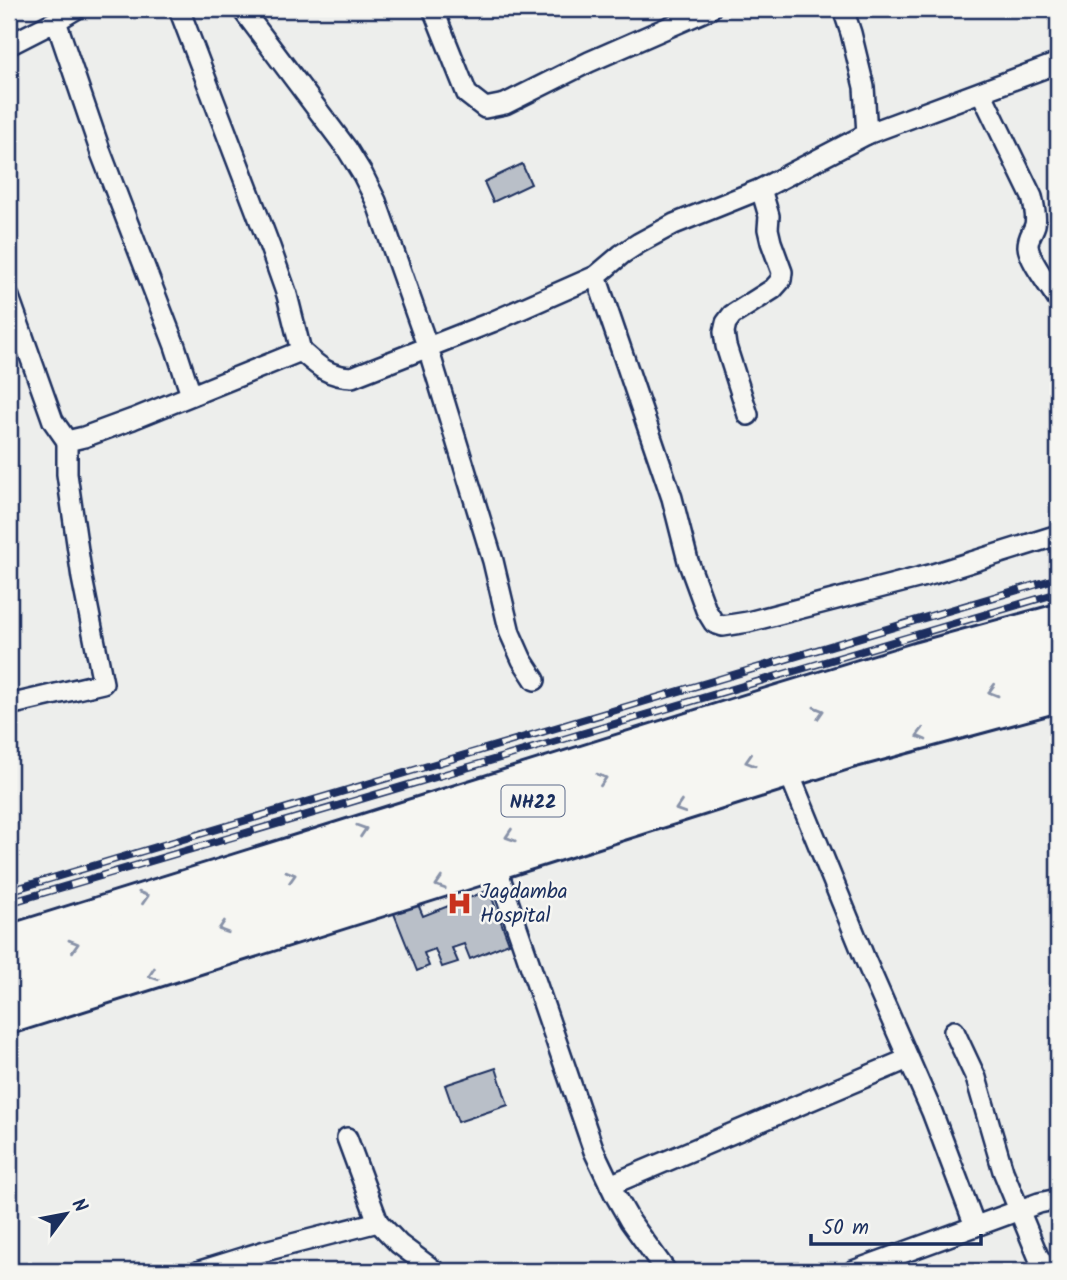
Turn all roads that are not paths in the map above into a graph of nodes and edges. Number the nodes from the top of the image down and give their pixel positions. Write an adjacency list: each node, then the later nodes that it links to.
1 (76, 9): 7 (street)
2 (179, 9): 17 (street)
3 (242, 9): 16 (street)
4 (433, 9): 5 (street)
5 (710, 9)
6 (843, 9): 11 (street)
7 (56, 21): 8 (street); 18 (street)
8 (9, 45)
9 (1058, 63): 10 (street)
10 (981, 92): 11 (street); 15 (street)
11 (867, 134): 12 (street)
12 (761, 189): 13 (street); 19 (street)
13 (596, 276): 16 (street); 21 (street)
14 (9, 297): 20 (street)
15 (1058, 300)
16 (428, 348): 17 (street); 24 (street)
17 (301, 351): 18 (street)
18 (191, 395): 20 (street)
19 (748, 415)
20 (67, 441): 26 (street)
21 (1058, 535)
22 (1058, 618): 29 (street, one-way to 22)
23 (1058, 640): 30 (highway, NH22, one-way to 23)
24 (535, 680)
25 (1058, 693): 27 (street, one-way to 27); 31 (highway, NH22, one-way to 31)
26 (9, 705)
27 (789, 773): 28 (street, one-way to 28); 34 (street)
28 (496, 866): 32 (street, one-way to 32); 36 (street)
29 (9, 939)
30 (9, 965)
31 (9, 997)
32 (9, 1020)
33 (954, 1031): 38 (street)
34 (908, 1059): 36 (street); 40 (street)
35 (347, 1138): 39 (street)
36 (610, 1185): 44 (street)
37 (1058, 1199): 38 (street)
38 (1020, 1210): 40 (street); 46 (street)
39 (378, 1222): 41 (street); 43 (street)
40 (975, 1226): 45 (street)
41 (227, 1267): 42 (street)
42 (201, 1271)
43 (435, 1271)
44 (666, 1271)
45 (853, 1271)
46 (1046, 1271)

